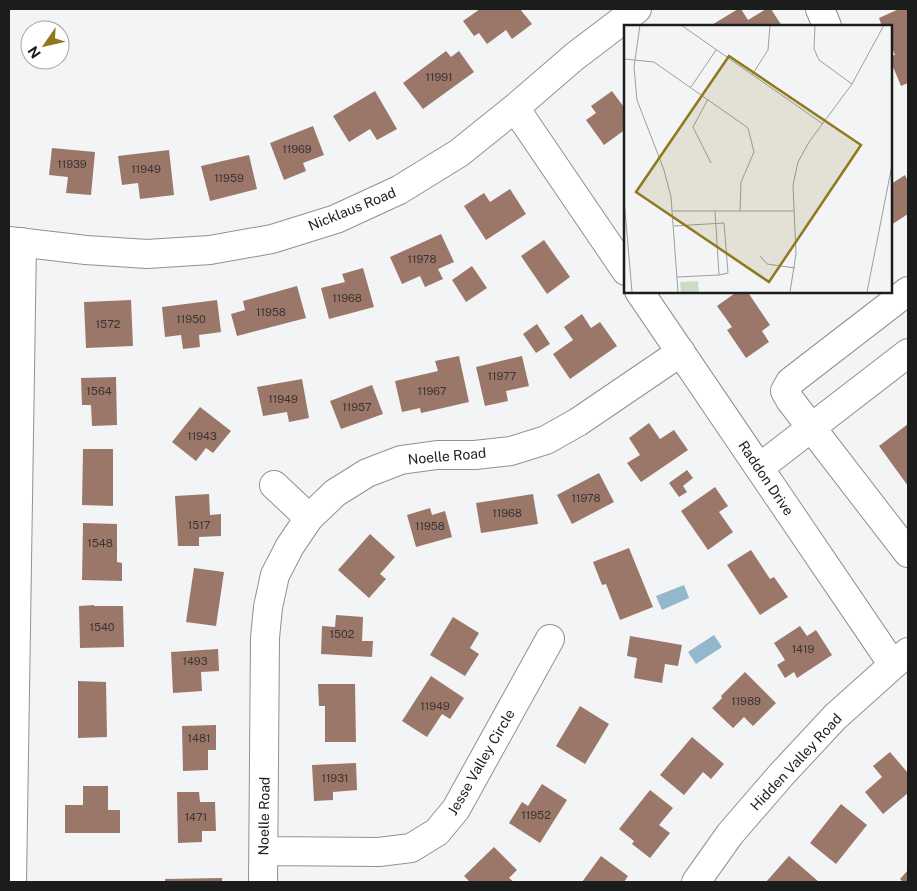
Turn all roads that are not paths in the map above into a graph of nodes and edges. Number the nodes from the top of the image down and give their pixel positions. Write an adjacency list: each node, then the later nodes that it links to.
1 (638, 9): 4 (street, Nicklaus Road)
2 (820, 9): 3 (street)
3 (827, 25)
4 (514, 108): 5 (street, Nicklaus Road); 6 (street)
5 (16, 241): 18 (street)
6 (624, 268)
7 (908, 291): 11 (street)
8 (640, 292): 9 (street, Raddon Drive)
9 (681, 352): 12 (street, Raddon Drive); 14 (street, Noelle Road)
10 (908, 353): 11 (street)
11 (811, 428): 12 (street); 15 (street)
12 (759, 468): 17 (street, Raddon Drive)
13 (274, 485): 14 (street)
14 (309, 518): 19 (street, Noelle Road)
15 (908, 553)
16 (550, 639): 19 (street, Jesse Valley Circle)
17 (901, 658): 22 (street, Hidden Valley Road)
18 (12, 722): 20 (street)
19 (264, 852): 21 (street, Noelle Road)
20 (12, 882)
21 (263, 882)
22 (696, 882)

